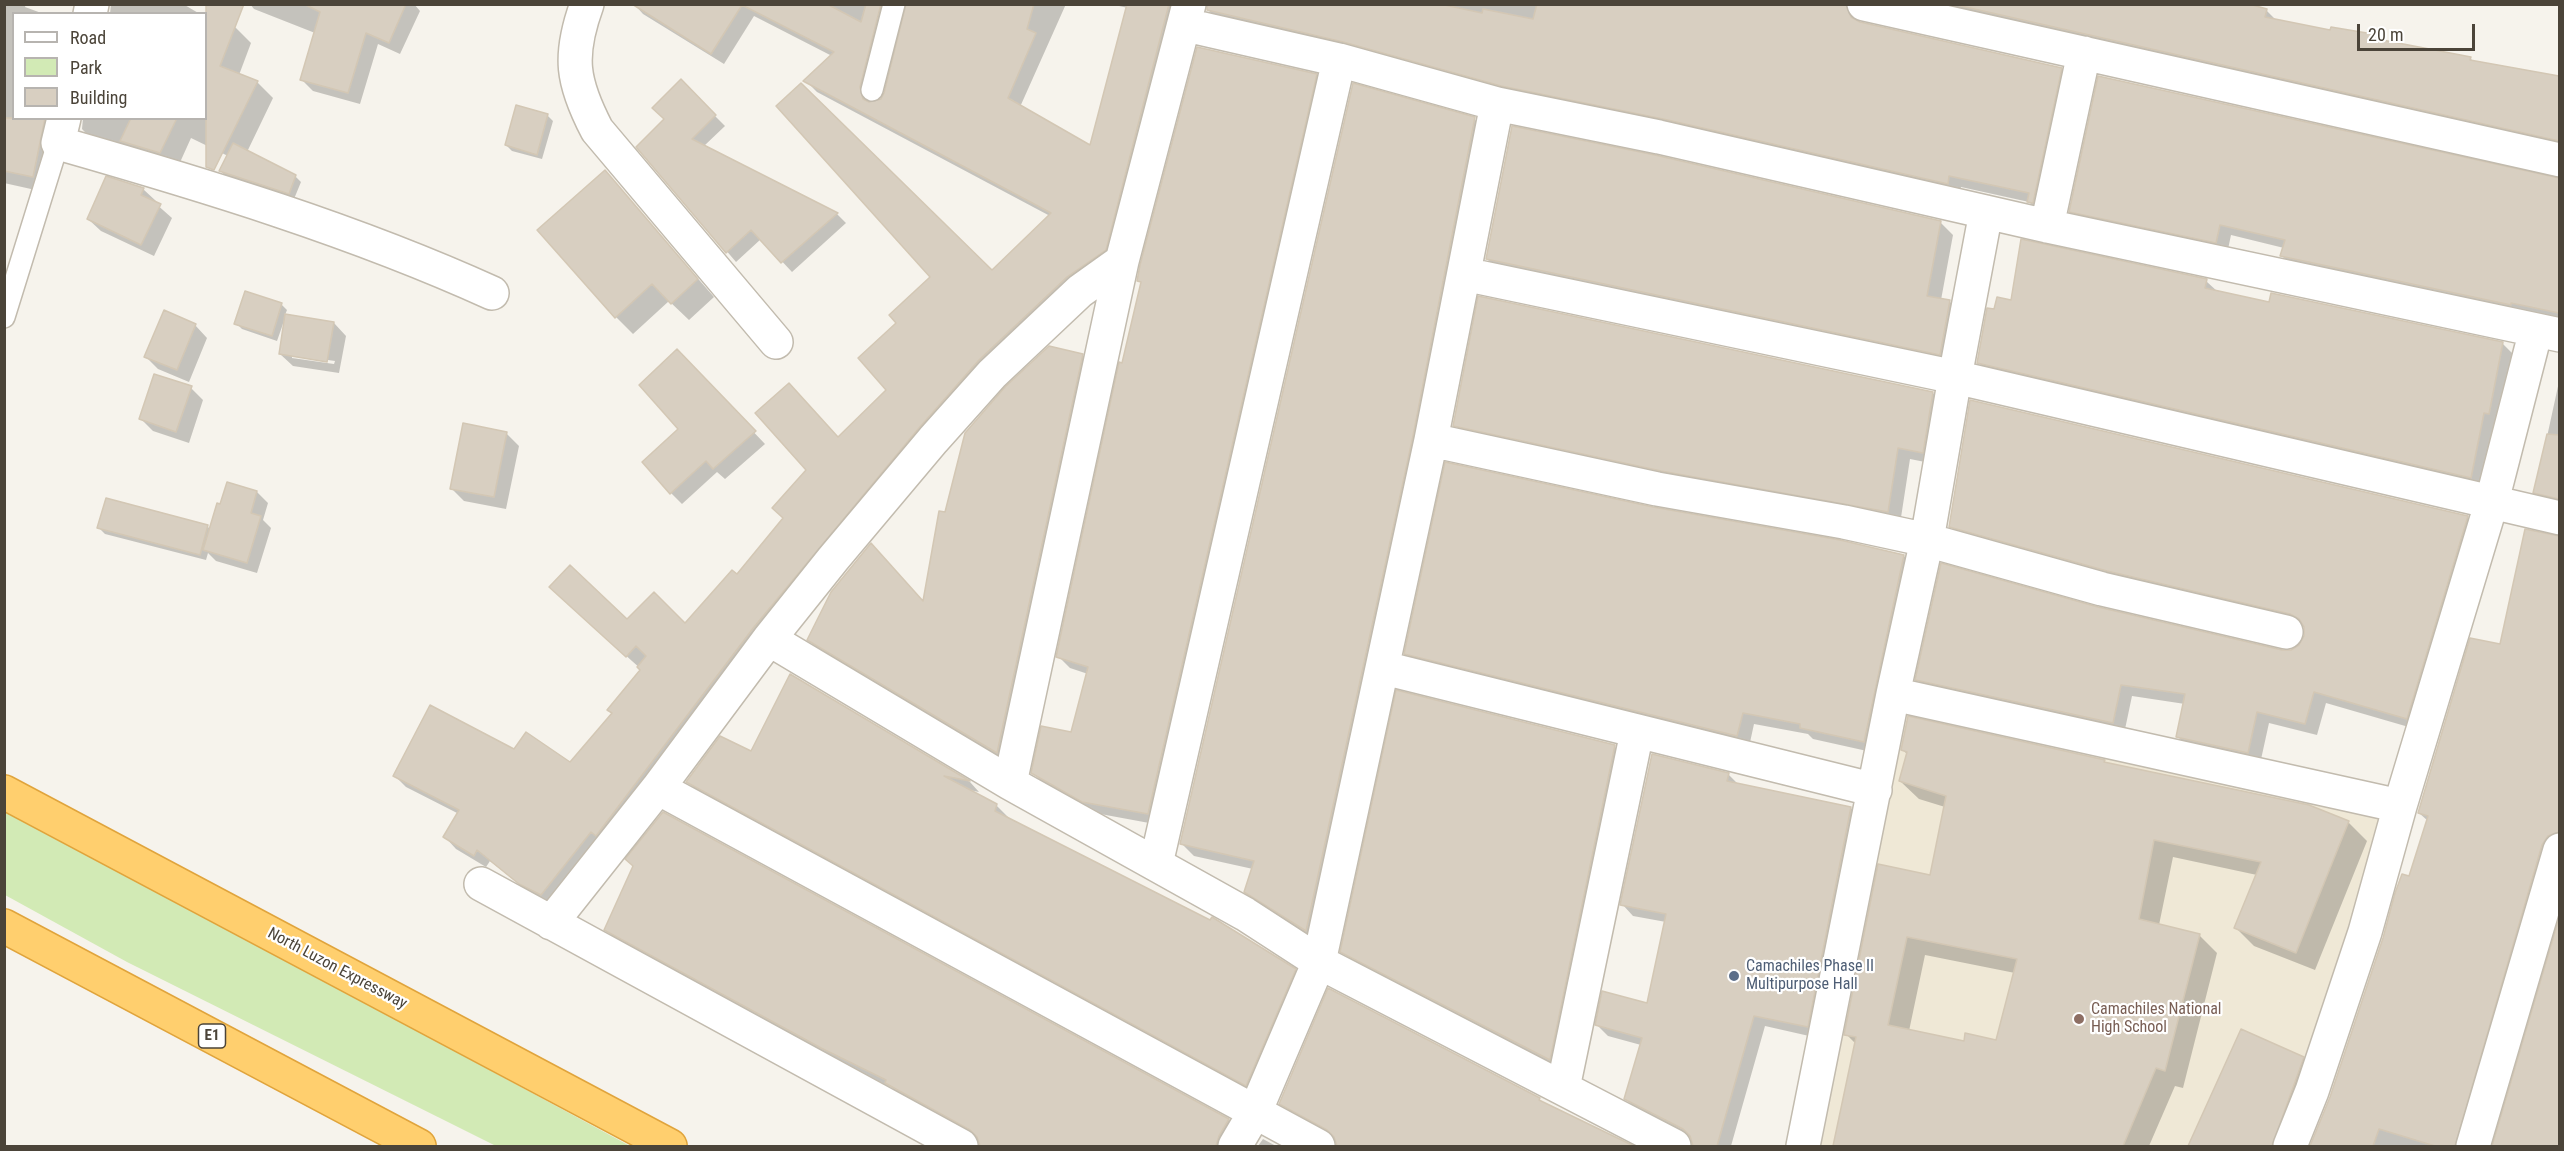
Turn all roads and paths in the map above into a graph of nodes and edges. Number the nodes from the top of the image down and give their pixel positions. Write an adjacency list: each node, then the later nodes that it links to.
1 (587, 4): 18 (street)
2 (894, 4): 7 (lane)
3 (1864, 4): 5 (street)
4 (1188, 15): 6 (street); 13 (street)
5 (2084, 53): 10 (street); 12 (street)
6 (1339, 60): 8 (street); 35 (street)
7 (872, 90)
8 (1497, 104): 11 (street); 14 (street)
9 (61, 130): 15 (street); 16 (lane)
10 (2559, 160)
11 (1986, 212): 12 (street); 19 (street)
12 (2047, 226): 17 (street)
13 (1122, 261): 25 (street); 29 (street)
14 (1464, 274): 19 (street); 20 (street)
15 (492, 292)
16 (4, 317)
17 (2548, 333): 21 (street)
18 (776, 342)
19 (1955, 377): 21 (street); 23 (street)
20 (1431, 440): 23 (street); 26 (street)
21 (2492, 501): 22 (street); 33 (street)
22 (2559, 518)
23 (1927, 540): 24 (street); 27 (street)
24 (2286, 632)
25 (769, 639): 29 (street); 30 (street)
26 (1384, 668): 28 (street); 39 (street)
27 (1893, 694): 31 (street); 33 (street)
28 (1637, 732): 31 (street); 40 (street)
29 (1010, 783): 35 (street)
30 (658, 788): 37 (street); 41 (street)
31 (1875, 790): 48 (street)
32 (4, 792): 43 (highway, North Luzon Expressway)
33 (2400, 806): 49 (street)
34 (2559, 850): 50 (street)
35 (1156, 864): 39 (street)
36 (481, 884): 37 (street)
37 (551, 923): 44 (street)
38 (4, 926): 42 (highway, E1)
39 (1320, 962): 40 (street); 41 (street)
40 (1563, 1088): 47 (street)
41 (1255, 1112): 45 (street); 46 (street)
42 (420, 1146)
43 (670, 1146)
44 (961, 1146)
45 (1235, 1146)
46 (1318, 1146)
47 (1674, 1146)
48 (1803, 1146)
49 (2290, 1146)
50 (2473, 1146)

